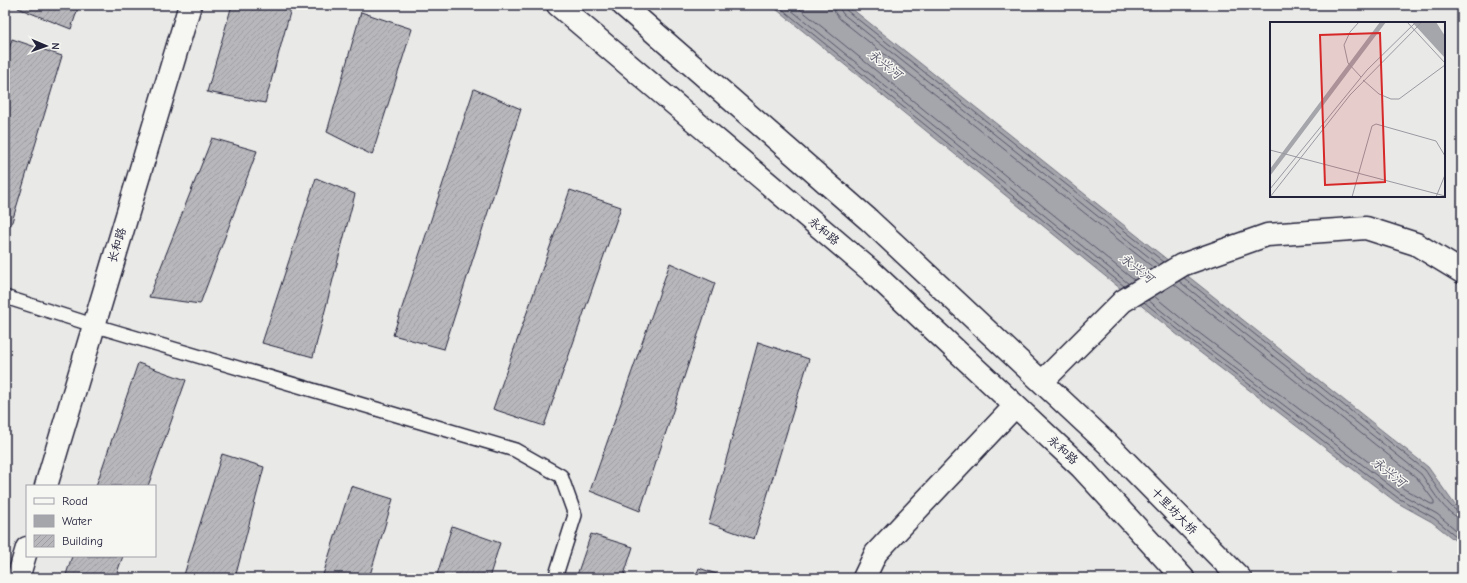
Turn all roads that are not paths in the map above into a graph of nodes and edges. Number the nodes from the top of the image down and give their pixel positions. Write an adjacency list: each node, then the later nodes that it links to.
1 (190, 5): 6 (main road, 长和路)
2 (558, 5): 8 (main road, 永和路)
3 (623, 5): 7 (main road)
4 (1462, 272): 7 (main road)
5 (5, 297): 6 (lane)
6 (93, 325): 9 (main road, 长和路); 12 (lane)
7 (1042, 382): 15 (main road, 十里坊大桥)
8 (1015, 406): 13 (main road); 14 (main road, 永和路)
9 (46, 485)
10 (26, 551): 11 (main road)
11 (18, 578)
12 (555, 578)
13 (864, 578)
14 (1183, 578)
15 (1240, 578)

